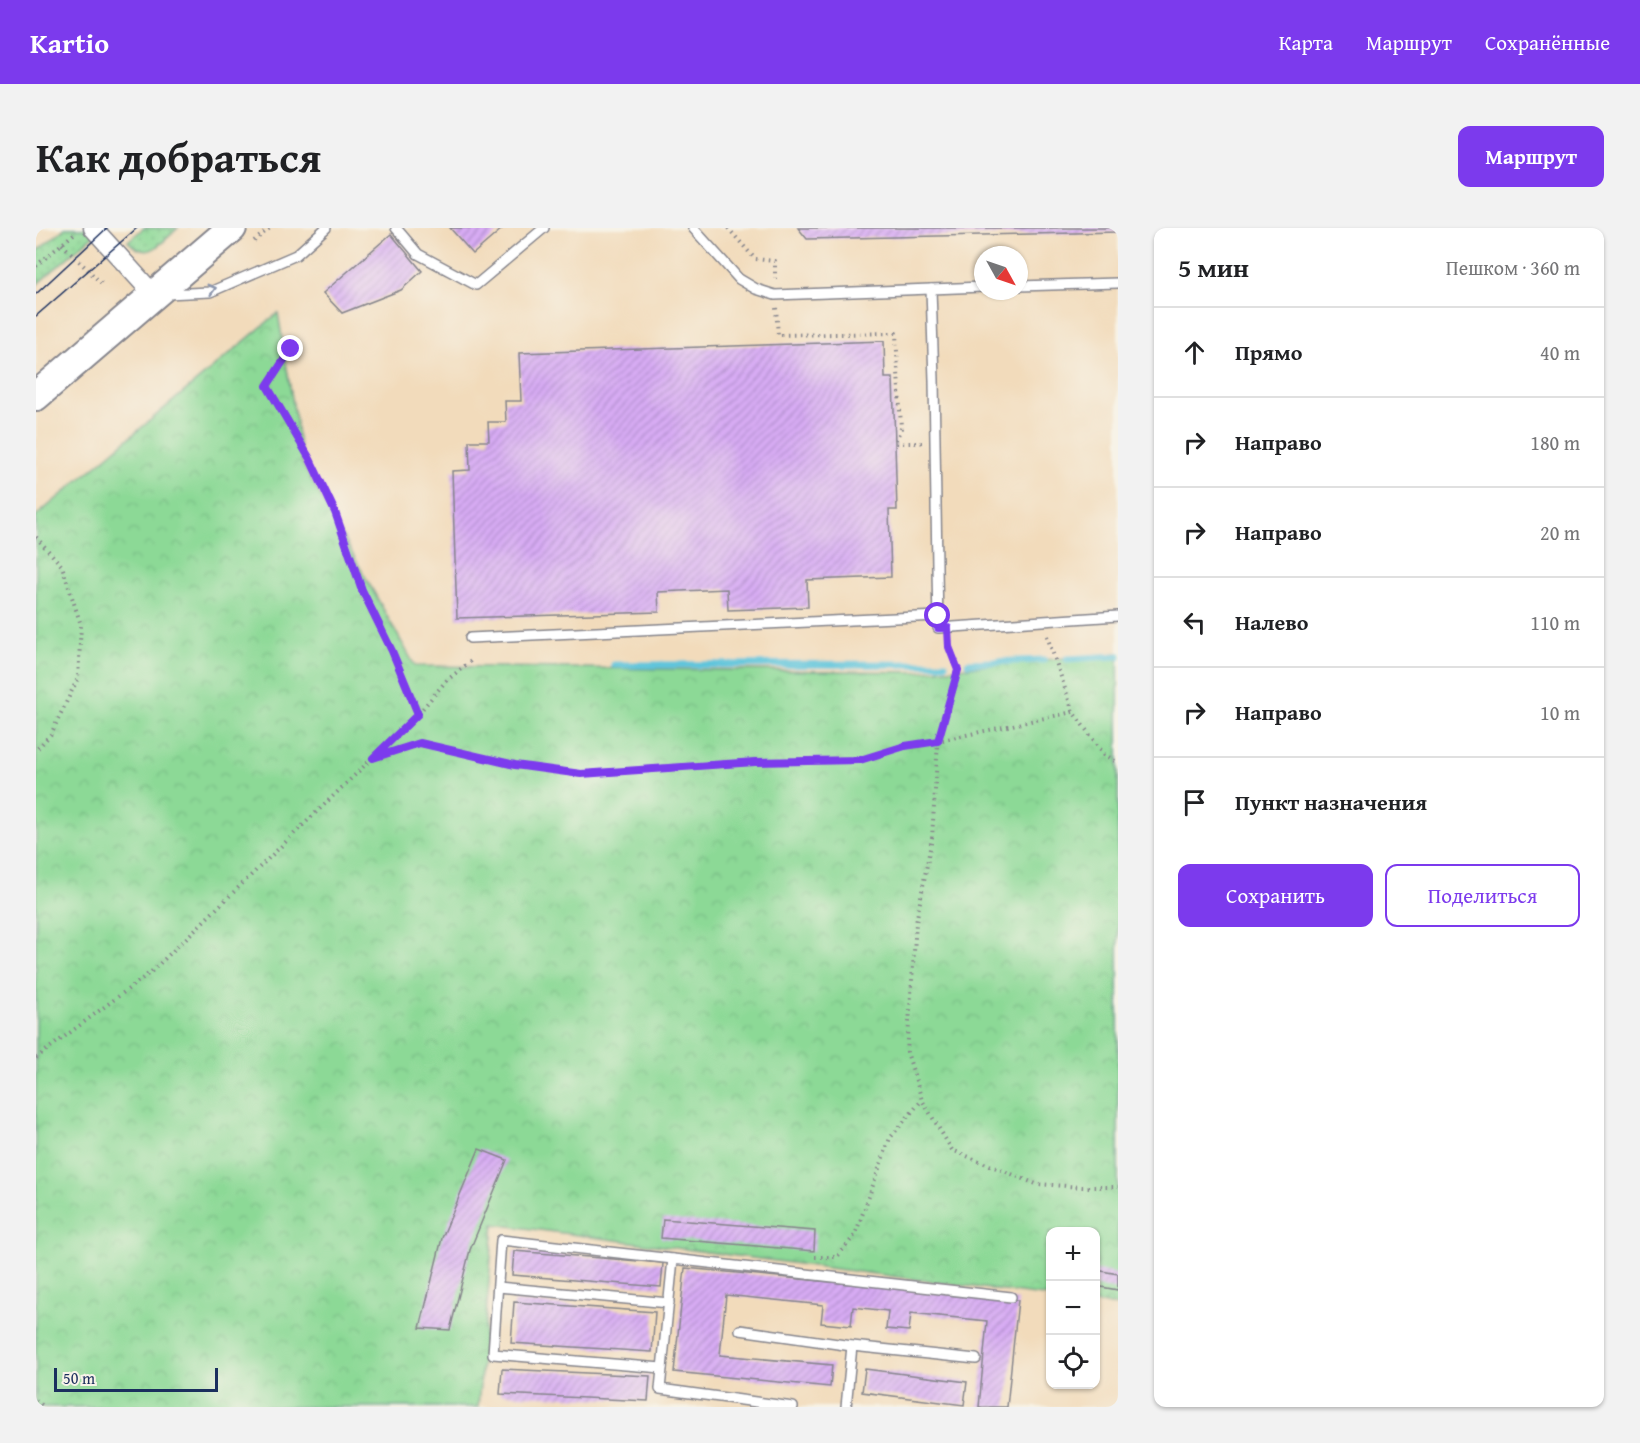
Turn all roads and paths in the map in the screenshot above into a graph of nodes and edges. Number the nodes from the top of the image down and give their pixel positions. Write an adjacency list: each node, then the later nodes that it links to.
1 (81, 228): 9 (path)
2 (93, 228): 16 (street)
3 (232, 228): 16 (main road)
4 (326, 228): 16 (lane, one-way to 4)
5 (396, 228): 6 (lane)
6 (544, 228)
7 (693, 228): 17 (lane)
8 (728, 228): 17 (path)
9 (63, 244): 10 (path); 12 (path)
10 (36, 266)
11 (1118, 283): 13 (lane)
12 (104, 286)
13 (1028, 286)
14 (974, 287): 15 (lane)
15 (931, 289): 17 (lane); 20 (lane)
16 (154, 295): 19 (main road)
17 (775, 295): 20 (path)
18 (291, 349): 29 (path)
19 (36, 396)
20 (935, 443): 22 (lane)
21 (36, 537): 31 (path)
22 (938, 616): 25 (lane); 26 (lane)
23 (1118, 616): 24 (lane)
24 (1042, 621): 25 (lane); 28 (path)
25 (948, 628): 30 (path)
26 (470, 638)
27 (471, 661): 29 (path)
28 (1073, 711): 30 (path); 33 (path)
29 (418, 714): 32 (path)
30 (938, 741): 32 (path); 35 (path)
31 (36, 750)
32 (373, 758): 34 (path)
33 (1118, 763)
34 (36, 1058)
35 (922, 1100): 36 (path); 37 (path)
36 (1118, 1187)
37 (815, 1257)
38 (673, 1259): 39 (lane); 40 (lane); 41 (lane)
39 (498, 1287): 41 (lane); 45 (lane)
40 (1011, 1297)
41 (669, 1303): 45 (lane)
42 (740, 1330): 43 (lane)
43 (852, 1346): 44 (lane); 49 (lane)
44 (976, 1359)
45 (662, 1368): 48 (lane)
46 (36, 1400): 47 (path)
47 (44, 1407)
48 (793, 1407)
49 (846, 1407)

